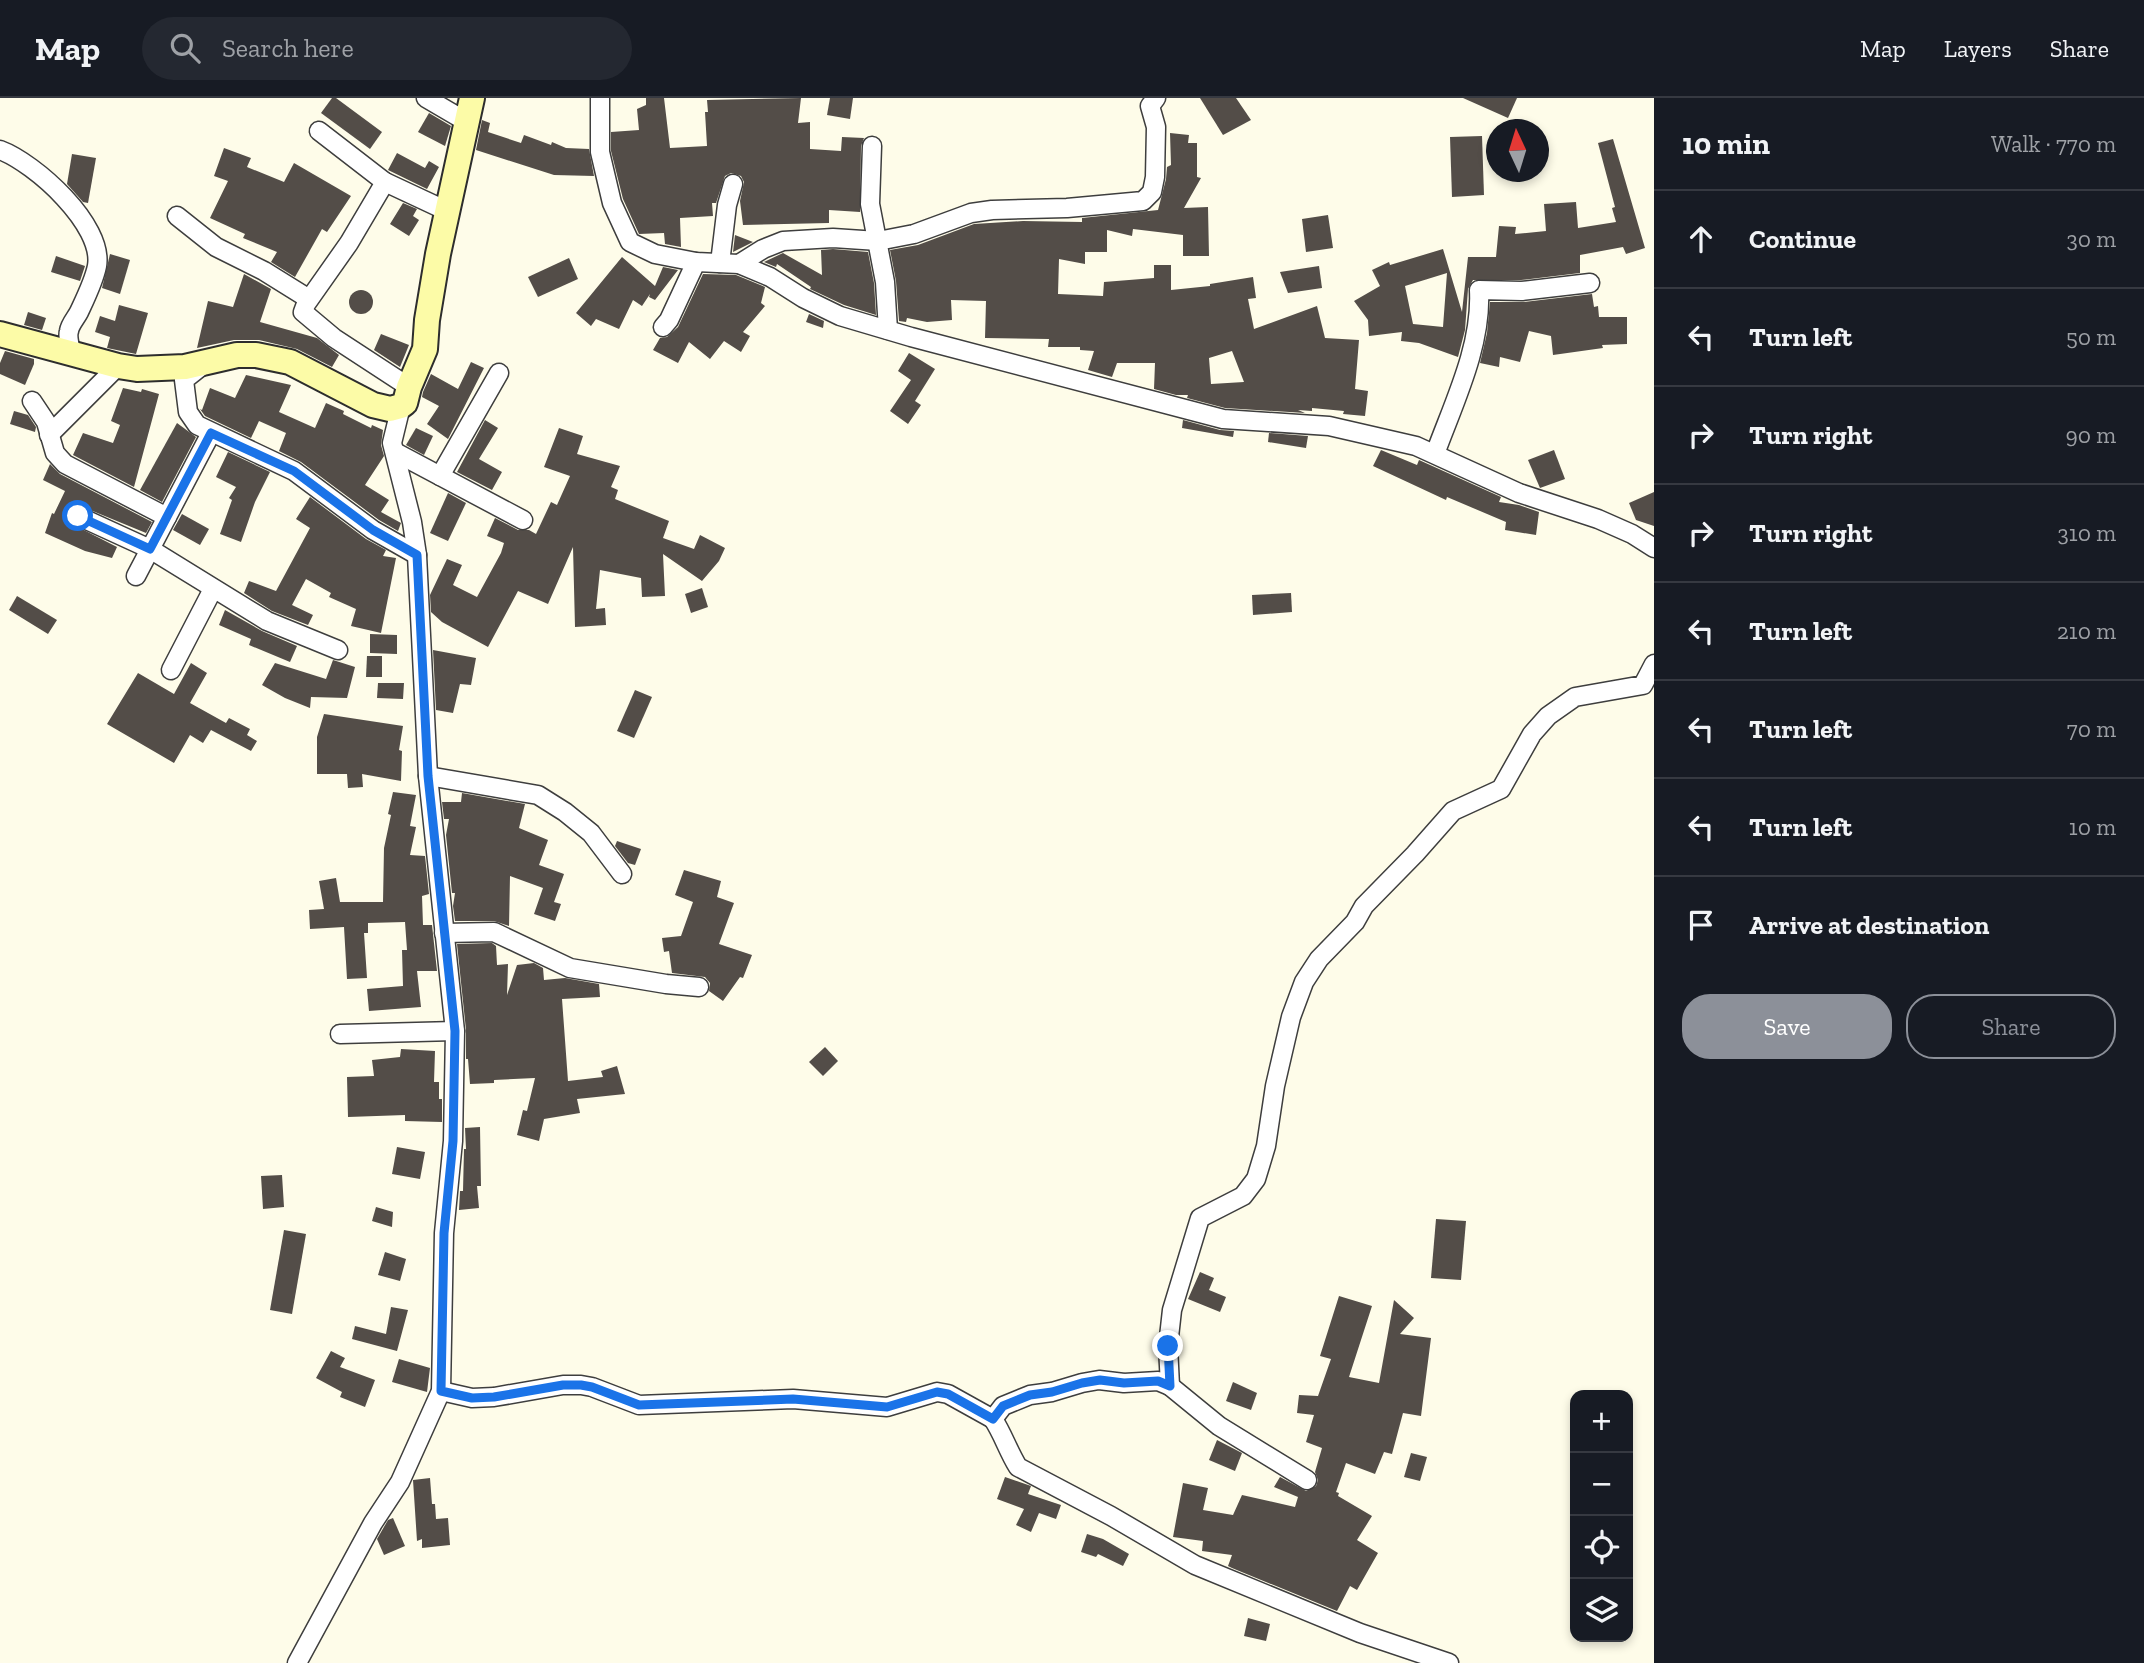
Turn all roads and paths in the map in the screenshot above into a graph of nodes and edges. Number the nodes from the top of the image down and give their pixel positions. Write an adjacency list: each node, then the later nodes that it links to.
1 (426, 98): 5 (street)
2 (472, 98): 5 (street)
3 (600, 98): 14 (street)
4 (1156, 98): 13 (street)
5 (467, 122): 11 (street)
6 (319, 131): 9 (street)
7 (872, 146): 13 (street)
8 (0, 150): 22 (street)
9 (385, 182): 11 (street); 18 (street)
10 (733, 184): 15 (street)
11 (447, 211): 26 (street)
12 (177, 216): 18 (street)
13 (878, 241): 16 (street); 20 (street)
14 (696, 262): 15 (street); 19 (street)
15 (720, 263): 16 (street)
16 (739, 264): 20 (street)
17 (1590, 283): 31 (street)
18 (309, 299): 26 (street)
19 (663, 327)
20 (888, 330): 31 (street)
21 (0, 334): 22 (street)
22 (71, 352): 24 (street)
23 (203, 365): 24 (street); 26 (street); 28 (street)
24 (118, 366): 29 (street)
25 (499, 373): 32 (street)
26 (405, 396): 30 (street)
27 (32, 401): 29 (street)
28 (211, 433): 34 (street); 38 (street)
29 (49, 435): 34 (street)
30 (395, 452): 32 (street); 38 (street)
31 (1436, 454): 36 (street)
32 (440, 476): 35 (street)
33 (78, 516): 37 (street)
34 (167, 517): 37 (street)
35 (523, 520)
36 (1654, 548)
37 (150, 549): 39 (street); 40 (street)
38 (417, 555): 44 (street)
39 (136, 576)
40 (213, 589): 41 (street); 43 (street)
41 (338, 650)
42 (1654, 664): 50 (street)
43 (170, 670)
44 (428, 776): 45 (street); 46 (street)
45 (622, 874)
46 (444, 933): 47 (street); 48 (street)
47 (699, 987)
48 (455, 1031): 49 (street); 51 (street)
49 (340, 1034)
50 (1170, 1386): 52 (street); 53 (street)
51 (441, 1391): 52 (street); 54 (street)
52 (993, 1419): 55 (street)
53 (1307, 1480)
54 (298, 1663)
55 (1449, 1663)

